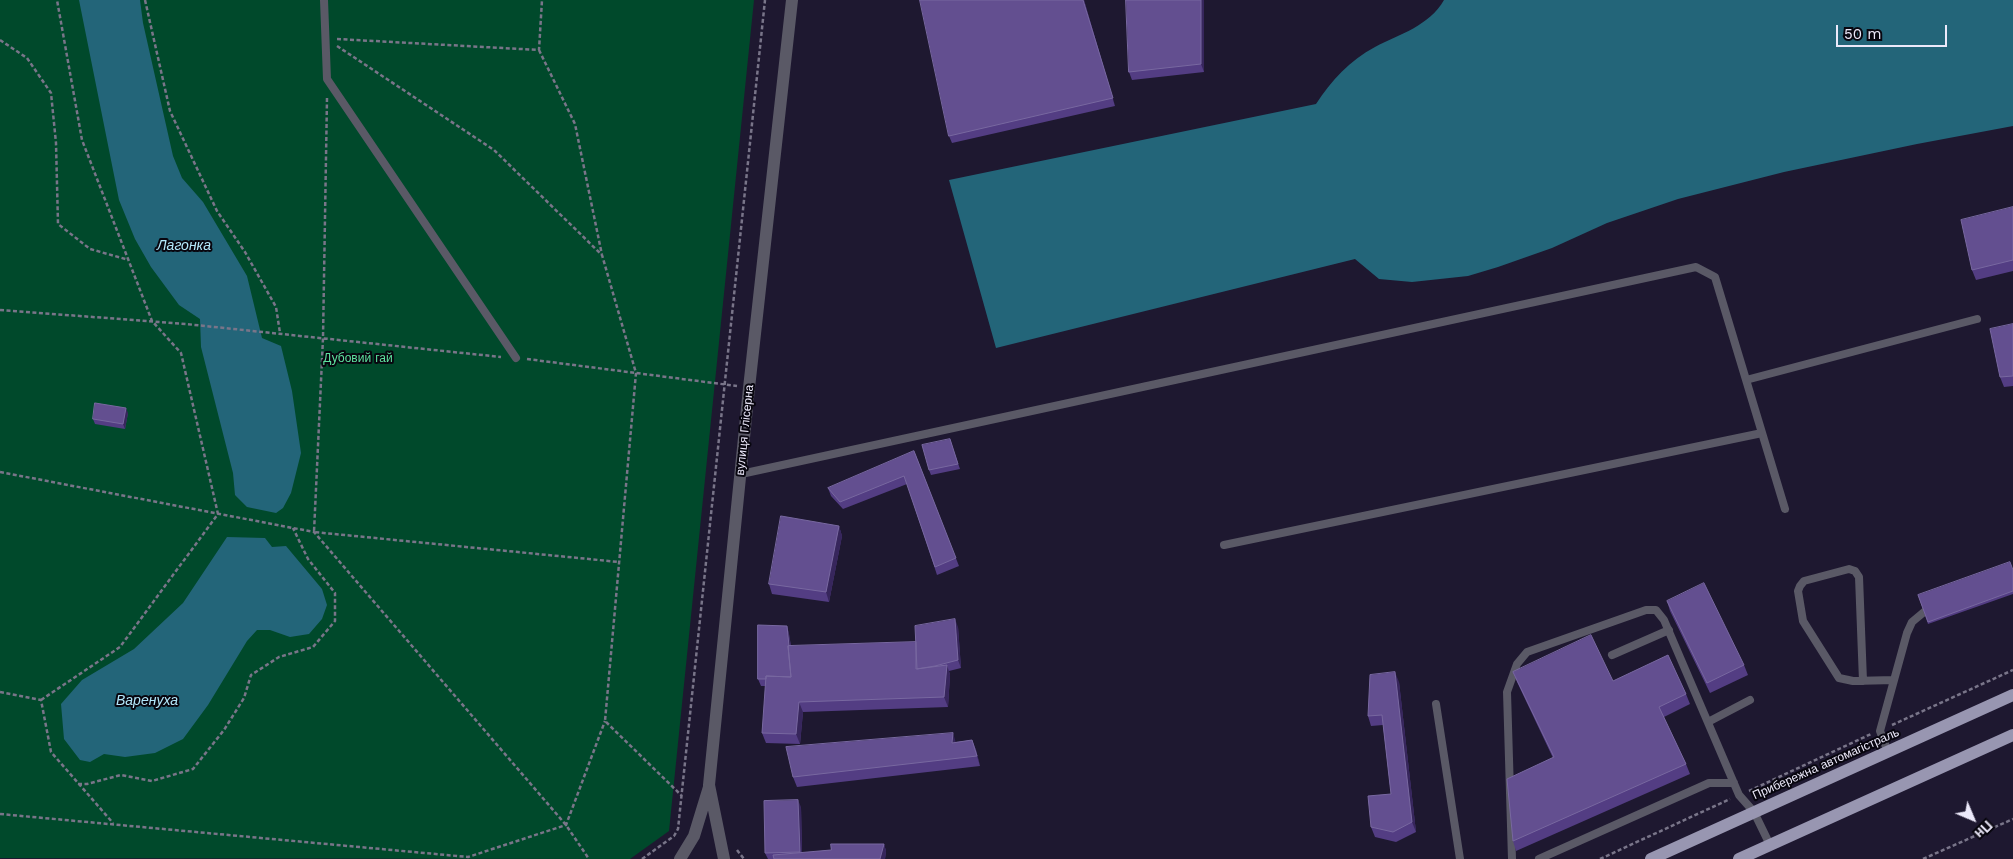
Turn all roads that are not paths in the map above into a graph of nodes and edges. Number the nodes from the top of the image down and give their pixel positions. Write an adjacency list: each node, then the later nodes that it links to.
1 (324, 0): 4 (lane)
2 (792, 0): 7 (street, вулиця Глісерна)
3 (1977, 319): 5 (lane)
4 (516, 358)
5 (1746, 380): 6 (lane); 7 (lane)
6 (1762, 432): 8 (lane); 9 (lane)
7 (741, 474): 22 (street, вулиця Глісерна)
8 (1785, 509)
9 (1224, 545)
10 (1924, 612): 13 (lane)
11 (1669, 630): 12 (lane); 18 (lane); 28 (lane)
12 (1612, 655)
13 (1894, 680): 14 (lane); 20 (lane)
14 (1863, 681): 14 (lane)
15 (2013, 695): 20 (main road, Прибережна автомагістраль)
16 (1750, 700): 18 (lane)
17 (1436, 704): 27 (lane)
18 (1708, 722): 21 (lane)
19 (2013, 735): 24 (main road)
20 (1888, 752): 23 (main road, Прибережна автомагістраль)
21 (1734, 783): 23 (lane); 29 (lane)
22 (709, 785): 25 (street); 26 (street, вулиця Глісерна)
23 (1754, 812): 24 (lane); 30 (main road, Прибережна автомагістраль)
24 (1770, 845): 31 (main road)
25 (680, 859)
26 (724, 859)
27 (1460, 859)
28 (1512, 859)
29 (1539, 859)
30 (1651, 859)
31 (1739, 859)

